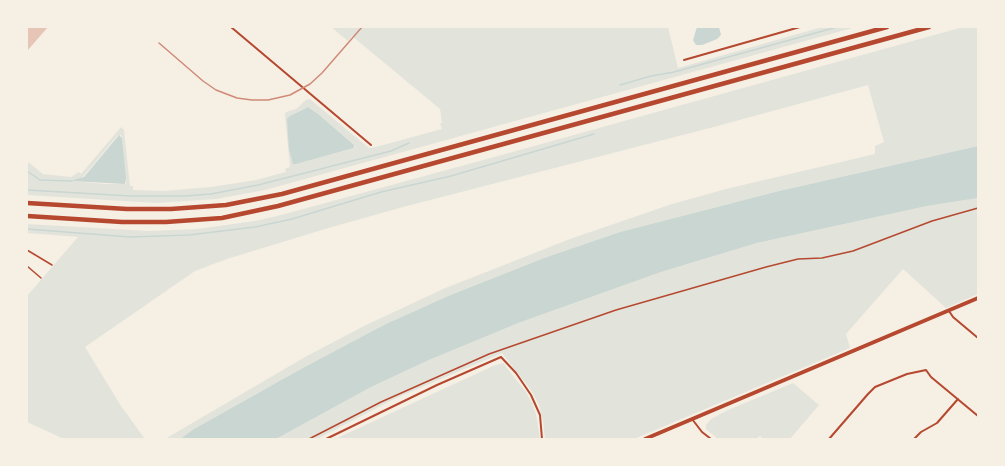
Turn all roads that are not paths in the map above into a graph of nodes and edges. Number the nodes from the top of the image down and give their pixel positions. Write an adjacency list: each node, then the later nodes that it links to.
1 (231, 27): 6 (street)
2 (800, 27): 5 (street)
3 (887, 27): 7 (highway)
4 (929, 27): 8 (highway)
5 (684, 60)
6 (371, 145)
7 (27, 203)
8 (27, 216)
9 (27, 250): 10 (lane)
10 (52, 265)
11 (27, 266): 12 (lane)
12 (41, 278)
13 (978, 298): 14 (main road)
14 (949, 311): 15 (street); 18 (main road)
15 (978, 338)
16 (958, 399): 17 (street); 23 (street); 24 (street)
17 (978, 416)
18 (692, 418): 21 (main road); 22 (street)
19 (326, 439): 20 (street)
20 (542, 439)
21 (645, 439)
22 (711, 439)
23 (829, 439)
24 (914, 439)

